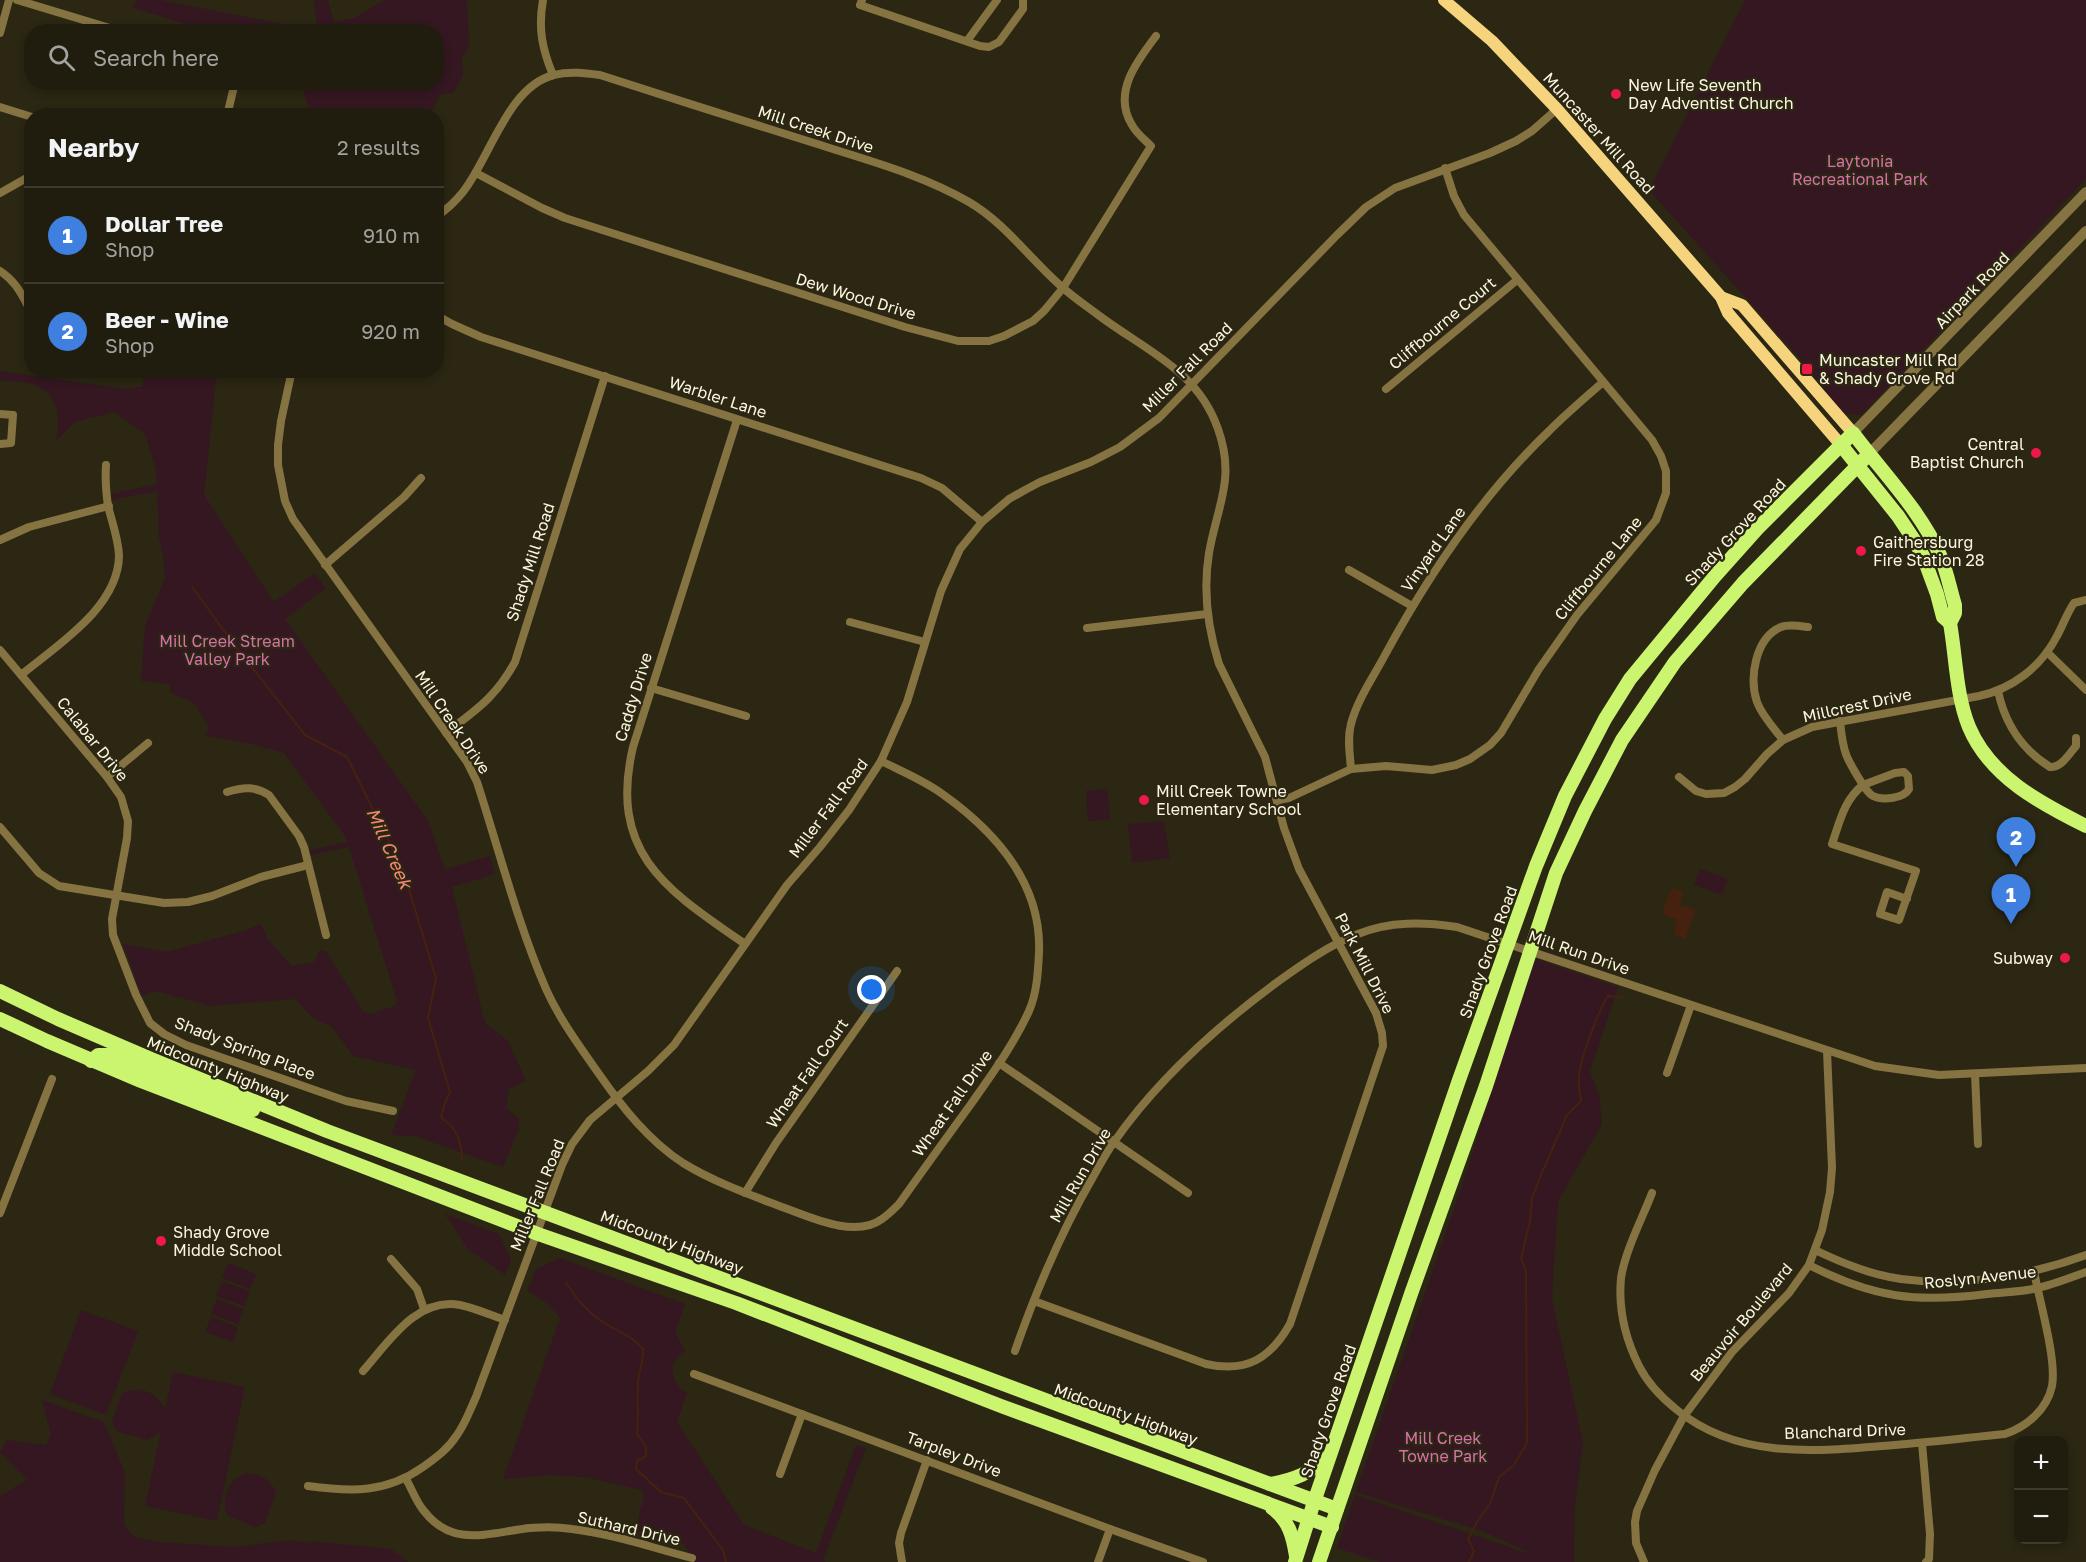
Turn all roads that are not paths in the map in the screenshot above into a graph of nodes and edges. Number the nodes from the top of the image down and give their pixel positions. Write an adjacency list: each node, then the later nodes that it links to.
1 (9, 0): 9 (street)
2 (17, 0): 8 (street)
3 (543, 0): 12 (street)
4 (862, 0): 11 (street)
5 (997, 0): 11 (street)
6 (1023, 0): 11 (street)
7 (1444, 0): 16 (main road, Muncaster Mill Road)
8 (96, 24)
9 (0, 33)
10 (1156, 36): 27 (street, Dew Wood Drive)
11 (967, 41)
12 (553, 75): 19 (street, Mill Creek Drive); 27 (street, Mill Creek Drive)
13 (234, 90): 15 (street)
14 (0, 108): 17 (street)
15 (229, 108)
16 (1557, 109): 18 (street, Miller Fall Road); 29 (main road, Muncaster Mill Road)
17 (24, 115)
18 (1445, 168): 26 (street, Cliffbourne Lane); 34 (street, Miller Fall Road)
19 (476, 173): 23 (street, Mill Creek Drive); 27 (street, Dew Wood Drive)
20 (24, 180): 22 (street)
21 (2086, 192): 38 (street, Airpark Road)
22 (0, 193)
23 (444, 210)
24 (2086, 231): 41 (street)
25 (0, 271): 28 (street)
26 (1517, 280): 33 (street, Cliffbourne Lane); 35 (street, Cliffbourne Court)
27 (1063, 288): 34 (street, Mill Creek Drive)
28 (24, 297)
29 (1720, 297): 38 (main road, Muncaster Mill Road); 40 (main road, Muncaster Mill Road)
30 (444, 320): 31 (street, Warbler Lane)
31 (605, 376): 37 (street, Warbler Lane); 67 (street, Shady Mill Road)
32 (290, 378): 48 (street, Mill Creek Drive)
33 (1603, 382): 51 (street, Vinyard Lane); 72 (street, Cliffbourne Lane)
34 (1192, 384): 46 (street, Miller Fall Road); 52 (street, Park Mill Drive)
35 (1386, 389)
36 (0, 414): 39 (street)
37 (737, 420): 46 (street, Warbler Lane); 61 (street, Caddy Drive)
38 (1853, 434): 40 (main road, Shady Grove Road); 41 (main road, Muncaster Mill Road)
39 (0, 444)
40 (1841, 445): 43 (main road, Muncaster Mill Road); 86 (main road, Shady Grove Road)
41 (1869, 454): 43 (main road); 54 (main road, Muncaster Mill Road)
42 (106, 465): 45 (street)
43 (1857, 467): 54 (main road, Muncaster Mill Road); 87 (main road)
44 (421, 478): 48 (street)
45 (109, 506): 47 (street); 60 (street)
46 (982, 522): 57 (street, Miller Fall Road)
47 (0, 540)
48 (325, 565): 67 (street, Mill Creek Drive)
49 (1349, 570): 51 (street)
50 (2086, 600): 59 (street, Millcrest Drive)
51 (1412, 606): 72 (street, Vinyard Lane)
52 (1207, 614): 56 (street); 77 (street, Park Mill Drive)
53 (850, 622): 57 (street)
54 (1950, 623): 64 (main road, Muncaster Mill Road)
55 (1808, 627): 69 (street)
56 (1087, 628)
57 (925, 642): 71 (street, Miller Fall Road)
58 (0, 650): 60 (street, Calabar Drive)
59 (2047, 652): 62 (street); 63 (street, Millcrest Drive)
60 (21, 675): 73 (street, Calabar Drive)
61 (651, 688): 65 (street); 85 (street, Caddy Drive)
62 (2086, 690)
63 (1998, 691): 64 (street, Millcrest Drive); 68 (street)
64 (1961, 699): 66 (street, Millcrest Drive); 78 (main road, Muncaster Mill Road)
65 (746, 716)
66 (1840, 721): 69 (street, Millcrest Drive); 75 (street)
67 (446, 733): 99 (street, Mill Creek Drive)
68 (2076, 738)
69 (1783, 740): 74 (street, Millcrest Drive)
70 (148, 743): 73 (street)
71 (881, 761): 85 (street, Miller Fall Road); 94 (street, Wheat Fall Drive)
72 (1352, 769): 77 (street, Cliffbourne Lane)
73 (107, 777): 81 (street, Calabar Drive)
74 (1679, 777)
75 (1863, 785): 75 (street); 82 (street)
76 (227, 792): 80 (street)
77 (1278, 800): 84 (street, Park Mill Drive)
78 (2086, 826)
79 (0, 827): 81 (street)
80 (308, 865): 81 (street); 83 (street)
81 (117, 896): 100 (street, Shady Spring Place)
82 (1907, 899)
83 (326, 935)
84 (1340, 942): 86 (street, Mill Run Drive); 102 (street, Mill Run Drive); 117 (street, Park Mill Drive)
85 (745, 944): 99 (street, Miller Fall Road)
86 (1509, 944): 87 (street, Mill Run Drive); 126 (main road, Shady Grove Road)
87 (1529, 951): 90 (street, Mill Run Drive); 134 (main road)
88 (897, 971): 104 (street, Wheat Fall Court)
89 (0, 991): 101 (main road, Midcounty Highway)
90 (1691, 1005): 92 (street, Mill Run Drive); 96 (street)
91 (0, 1019): 93 (main road)
92 (1827, 1051): 97 (street, Mill Run Drive); 110 (street, Beauvoir Boulevard)
93 (91, 1061): 101 (main road); 109 (main road)
94 (999, 1063): 102 (street); 104 (street, Wheat Fall Drive)
95 (2086, 1068): 97 (street, Mill Run Drive)
96 (1667, 1073)
97 (1975, 1074): 103 (street)
98 (52, 1079): 108 (street)
99 (615, 1097): 104 (street, Wheat Fall Drive); 107 (street, Miller Fall Road)
100 (393, 1111)
101 (327, 1131): 107 (main road, Midcounty Highway)
102 (1114, 1142): 105 (street); 117 (street, Mill Run Drive)
103 (1978, 1144)
104 (745, 1193)
105 (1188, 1193)
106 (1652, 1193): 124 (street, Blanchard Drive)
107 (544, 1212): 109 (street, Miller Fall Road); 130 (main road, Midcounty Highway)
108 (0, 1213)
109 (538, 1234): 119 (street, Miller Fall Road); 132 (main road)
110 (1815, 1250): 113 (street, Beauvoir Boulevard); 114 (street, Roslyn Avenue)
111 (2086, 1255): 114 (street, Roslyn Avenue)
112 (391, 1259): 118 (street)
113 (1809, 1265): 116 (street, Roslyn Avenue); 124 (street, Beauvoir Boulevard)
114 (2034, 1272): 116 (street, Blanchard Drive)
115 (2086, 1272): 116 (street, Roslyn Avenue)
116 (2037, 1288): 125 (street, Blanchard Drive)
117 (1034, 1301): 120 (street, Mill Run Drive)
118 (424, 1309): 119 (street); 121 (street)
119 (505, 1320): 129 (street, Miller Fall Road)
120 (1015, 1351)
121 (363, 1371)
122 (694, 1374): 123 (street, Tarpley Drive)
123 (802, 1414): 127 (street, Tarpley Drive); 128 (street)
124 (1684, 1416): 125 (street, Blanchard Drive); 145 (street, Beauvoir Boulevard)
125 (1922, 1443): 140 (street)
126 (1331, 1454): 130 (main road); 133 (main road, Shady Grove Road)
127 (927, 1460): 137 (street, Tarpley Drive); 141 (street)
128 (780, 1474)
129 (406, 1479): 131 (street, Miller Fall Road); 138 (street, Suthard Drive)
130 (1268, 1484): 133 (main road, Midcounty Highway)
131 (308, 1486)
132 (1263, 1502): 135 (main road); 139 (main road)
133 (1314, 1502): 134 (main road, Midcounty Highway); 135 (main road, Shady Grove Road)
134 (1337, 1509): 136 (main road)
135 (1309, 1519): 136 (main road); 139 (main road, Shady Grove Road)
136 (1332, 1527): 144 (main road)
137 (1110, 1529): 142 (street); 143 (street, Tarpley Drive)
138 (692, 1558)
139 (1296, 1560)
140 (1928, 1561): 146 (street)
141 (902, 1562)
142 (1098, 1562)
143 (1203, 1562)
144 (1319, 1562)
145 (1644, 1562)
146 (1939, 1562)

